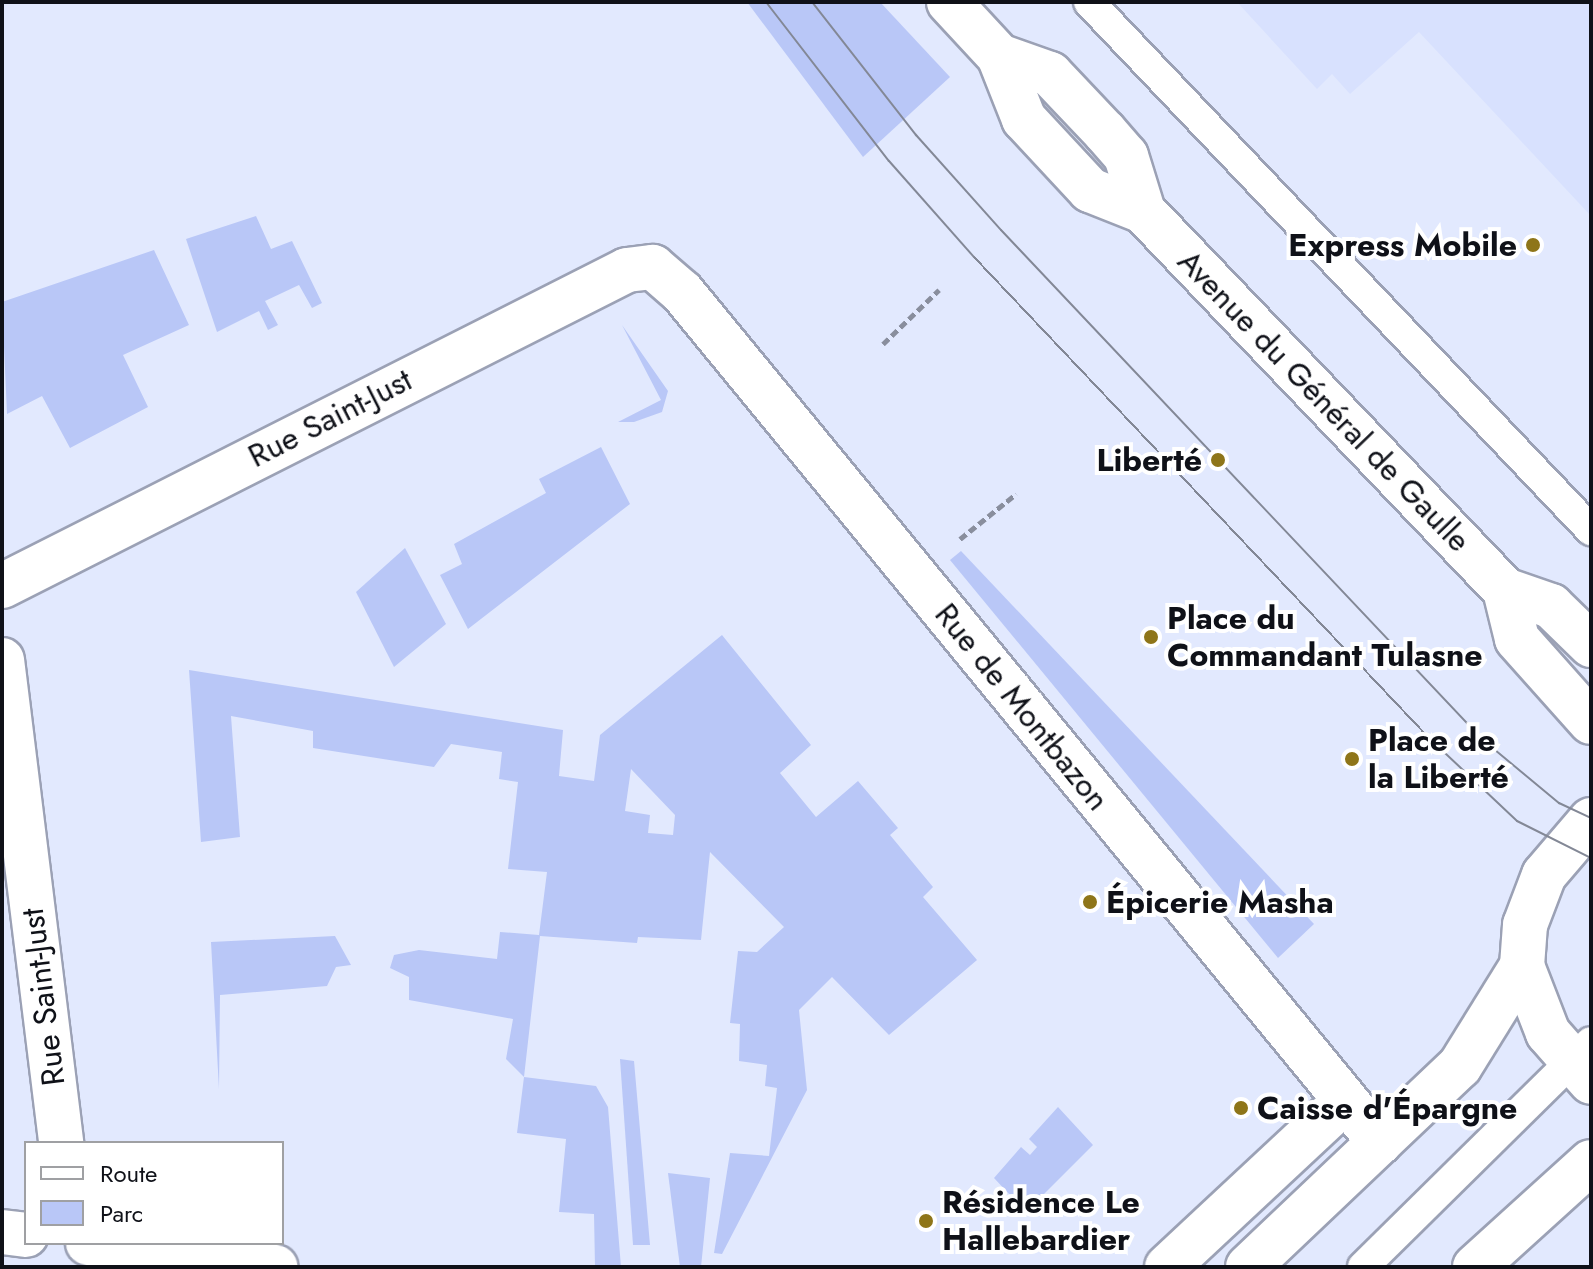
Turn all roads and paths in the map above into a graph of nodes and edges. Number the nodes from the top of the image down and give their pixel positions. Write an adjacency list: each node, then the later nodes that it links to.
1 (949, 2): 10 (street, Avenue du Général de Gaulle)
2 (1089, 2): 7 (lane)
3 (663, 273): 9 (street, Rue Saint-Just); 17 (street, Rue de Montbazon)
4 (939, 290): 5 (path)
5 (883, 344)
6 (1016, 494): 8 (path)
7 (1591, 530)
8 (951, 546)
9 (2, 586)
10 (1505, 590): 11 (street, Avenue du Général de Gaulle); 13 (street, Avenue du Général de Gaulle)
11 (1587, 634)
12 (2, 660): 18 (street, Rue Saint-Just)
13 (1591, 722)
14 (1591, 820): 15 (street)
15 (1522, 966): 16 (street); 19 (street)
16 (1587, 1059): 27 (lane)
17 (1345, 1101): 19 (street, Rue de Montbazon); 25 (street)
18 (61, 1141)
19 (1380, 1142): 26 (street)
20 (1591, 1162): 28 (street)
21 (2, 1232): 22 (street)
22 (24, 1235)
23 (104, 1245): 24 (street)
24 (275, 1267)
25 (1167, 1267)
26 (1248, 1267)
27 (1363, 1267)
28 (1475, 1267)

